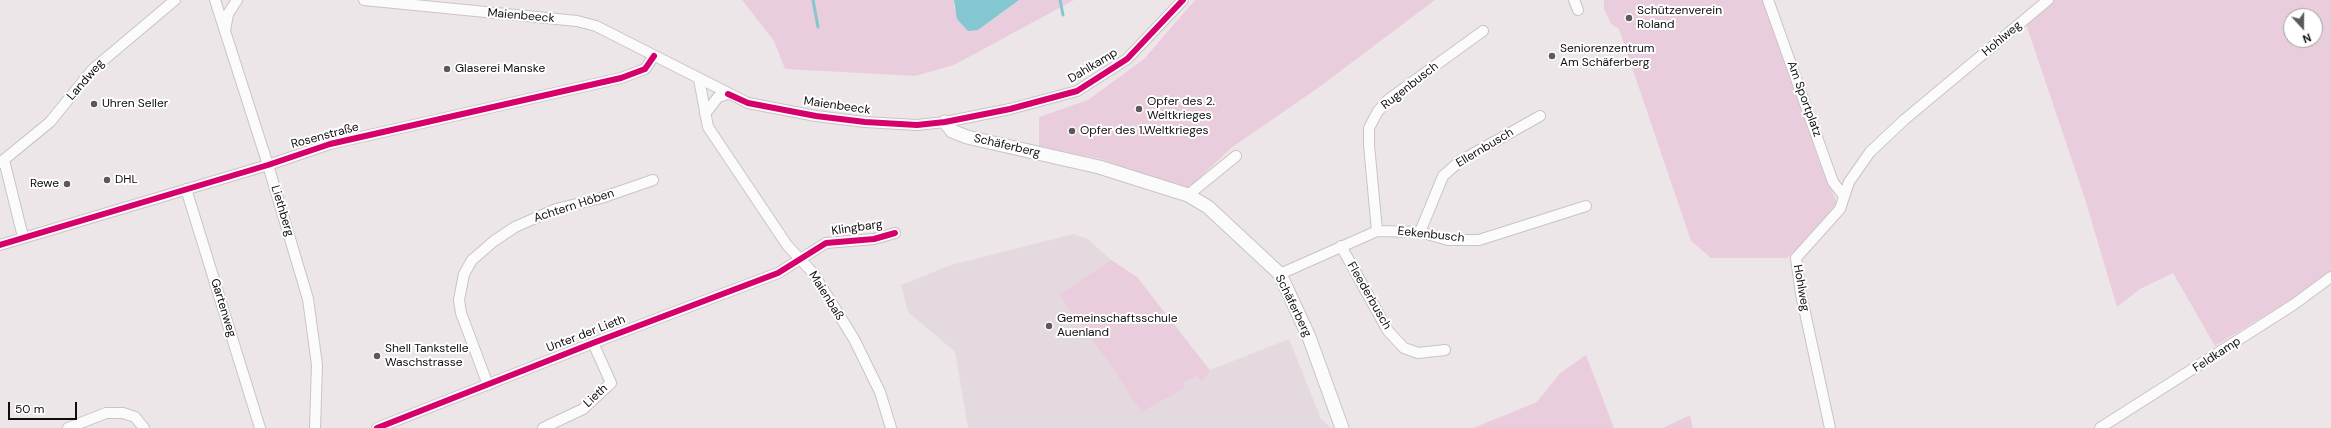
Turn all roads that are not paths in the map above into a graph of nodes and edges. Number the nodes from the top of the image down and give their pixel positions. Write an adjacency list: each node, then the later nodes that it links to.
1 (215, 0): 11 (street, Liethberg)
2 (237, 0): 11 (street)
3 (364, 0): 12 (street, Maienbeeck)
4 (1183, 0): 17 (street, Dahlkamp)
5 (1574, 0): 9 (street)
6 (1768, 0): 24 (street, Am Sportplatz)
7 (2048, 0): 24 (street, Hohlweg)
8 (167, 2): 19 (street, Landweg)
9 (1578, 10)
10 (1483, 31): 26 (street, Rugenbusch)
11 (225, 33): 20 (street, Liethberg)
12 (654, 56): 13 (street, Maienbeeck); 20 (street, Rosenstraße)
13 (699, 79): 14 (street, Maienbeeck); 15 (street, Maienbaß)
14 (728, 94): 15 (street); 17 (street, Maienbeeck)
15 (705, 114): 32 (street, Maienbaß)
16 (1540, 116): 27 (street, Ellernbusch)
17 (945, 122): 23 (main road, Schäferberg)
18 (1236, 156): 23 (street)
19 (2, 162): 29 (street)
20 (268, 165): 22 (street, Rosenstraße); 41 (street, Liethberg)
21 (653, 180): 37 (street, Achtern Höben)
22 (186, 189): 29 (street, Rosenstraße); 40 (street, Gartenweg)
23 (1188, 195): 33 (main road, Schäferberg)
24 (1844, 196): 46 (street, Hohlweg)
25 (1586, 206): 27 (street, Eekenbusch)
26 (1377, 231): 27 (street, Eekenbusch); 31 (street, Eekenbusch)
27 (1420, 232)
28 (895, 233): 32 (street, Klingbarg)
29 (23, 237): 30 (street, Rosenstraße)
30 (0, 245)
31 (1341, 246): 33 (street, Eekenbusch); 36 (street, Fleederbusch)
32 (802, 260): 35 (street, Unter der Lieth); 44 (street, Maienbaß)
33 (1280, 274): 45 (main road, Schäferberg)
34 (2331, 277): 47 (street, Feldkamp)
35 (593, 343): 37 (street, Unter der Lieth); 43 (street, Lieth)
36 (1445, 350)
37 (488, 385): 42 (street, Unter der Lieth)
38 (68, 428): 39 (street)
39 (144, 428)
40 (260, 428)
41 (315, 428)
42 (377, 428)
43 (543, 428)
44 (891, 428)
45 (1342, 428)
46 (1830, 428)
47 (2100, 428)

